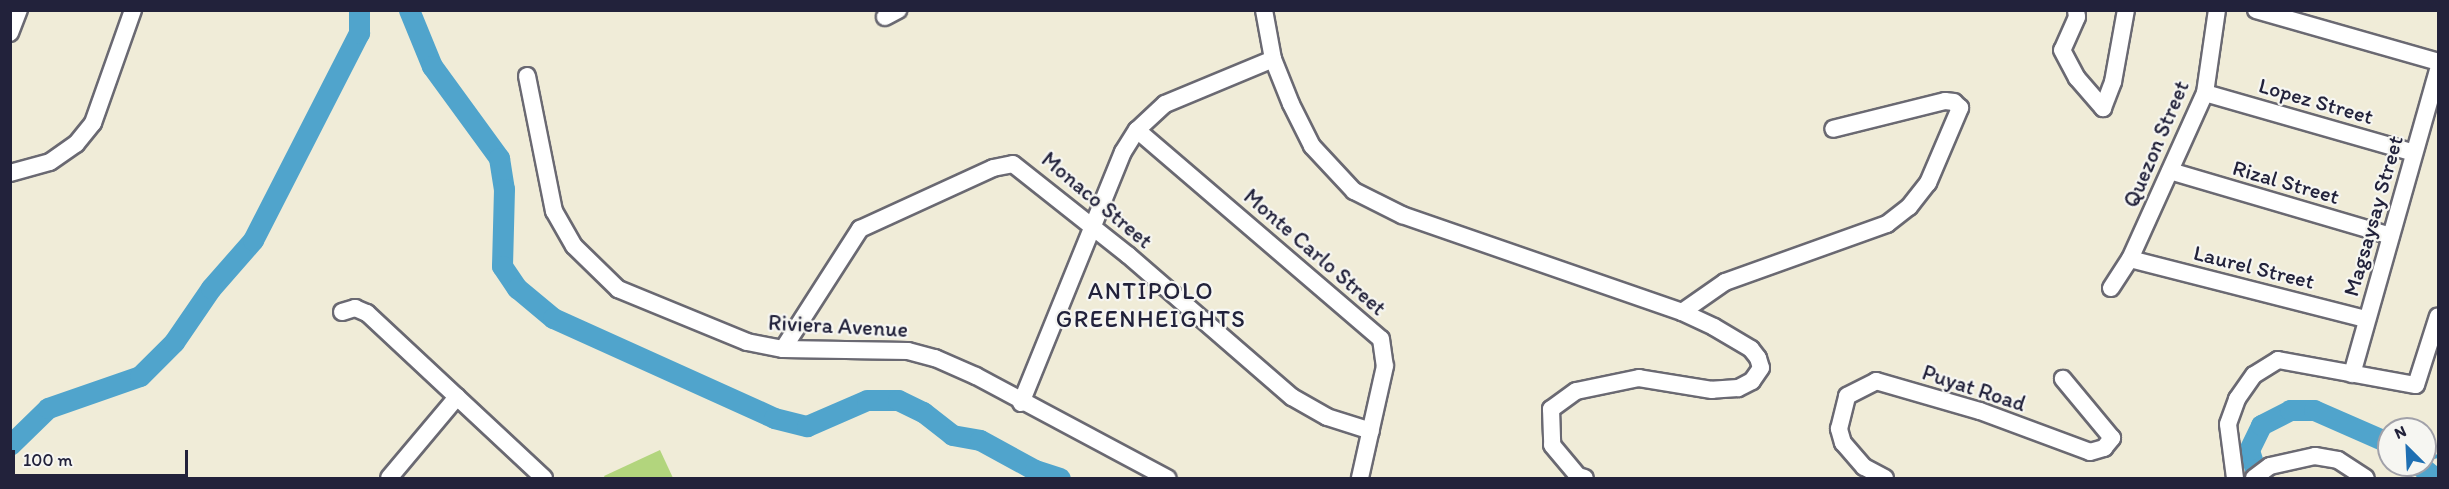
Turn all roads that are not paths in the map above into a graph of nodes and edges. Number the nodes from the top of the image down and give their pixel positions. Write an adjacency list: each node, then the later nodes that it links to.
1 (18, 10): 8 (street)
2 (133, 10): 18 (street)
3 (1264, 10): 9 (street)
4 (2076, 10): 5 (street)
5 (2126, 10)
6 (2217, 10): 13 (street, Quezon Street)
7 (2256, 10): 10 (street)
8 (10, 33)
9 (1273, 59): 15 (street); 24 (street)
10 (2439, 62)
11 (2439, 71): 16 (street, Magsaysay Street)
12 (527, 76): 27 (street, Riviera Avenue)
13 (2205, 93): 16 (street, Lopez Street); 17 (street, Quezon Street)
14 (1833, 129): 24 (street)
15 (1137, 130): 19 (street); 32 (street, Monte Carlo Street)
16 (2414, 153): 20 (street, Magsaysay Street)
17 (2170, 171): 20 (street, Rizal Street); 21 (street, Quezon Street)
18 (10, 173)
19 (1093, 228): 27 (street, Monaco Street); 31 (street); 32 (street, Monaco Street)
20 (2391, 236): 26 (street, Magsaysay Street)
21 (2130, 259): 22 (street, Quezon Street); 26 (street, Laurel Street)
22 (2111, 288)
23 (342, 312): 30 (street)
24 (1682, 312): 37 (street)
25 (2439, 316): 28 (street)
26 (2366, 319): 28 (street, Magsaysay Street)
27 (783, 349): 31 (street, Riviera Avenue)
28 (2352, 374): 39 (street)
29 (2063, 379): 38 (street, Puyat Road)
30 (457, 397): 33 (street); 34 (street)
31 (1021, 403): 35 (street, Riviera Avenue)
32 (1371, 431): 36 (street, Monte Carlo Street)
33 (389, 478)
34 (544, 478)
35 (1167, 478)
36 (1360, 478)
37 (1585, 478)
38 (1885, 478)
39 (2235, 478)
40 (2254, 478): 41 (street)
41 (2366, 478)

